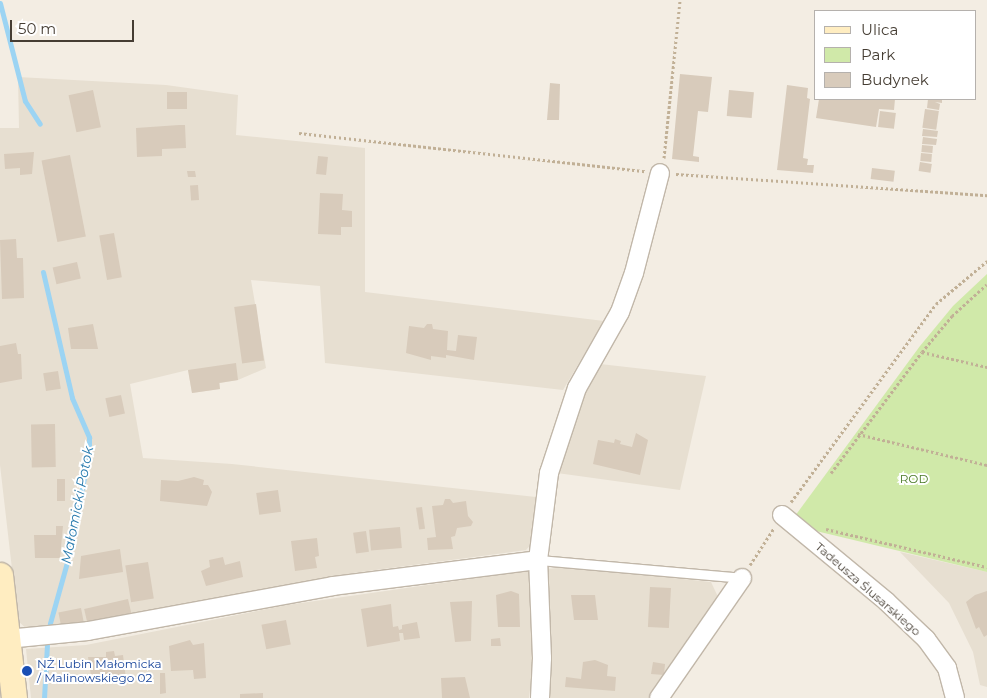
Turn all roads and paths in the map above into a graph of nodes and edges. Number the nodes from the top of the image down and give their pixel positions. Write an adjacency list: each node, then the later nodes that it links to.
1 (680, 0): 2 (path)
2 (660, 173): 12 (street)
3 (987, 261): 10 (path)
4 (987, 284): 5 (path)
5 (922, 352): 6 (path); 7 (path)
6 (987, 367)
7 (858, 434): 8 (path); 9 (path)
8 (987, 465)
9 (831, 473)
10 (782, 515): 15 (path); 20 (street, Tadeusza Ślusarskiego)
11 (818, 528): 13 (path)
12 (538, 560): 15 (lane); 16 (street); 18 (street)
13 (987, 567)
14 (0, 575): 16 (street)
15 (742, 578): 19 (street)
16 (7, 639): 17 (street)
17 (14, 698)
18 (540, 698)
19 (659, 698)
20 (955, 698)

